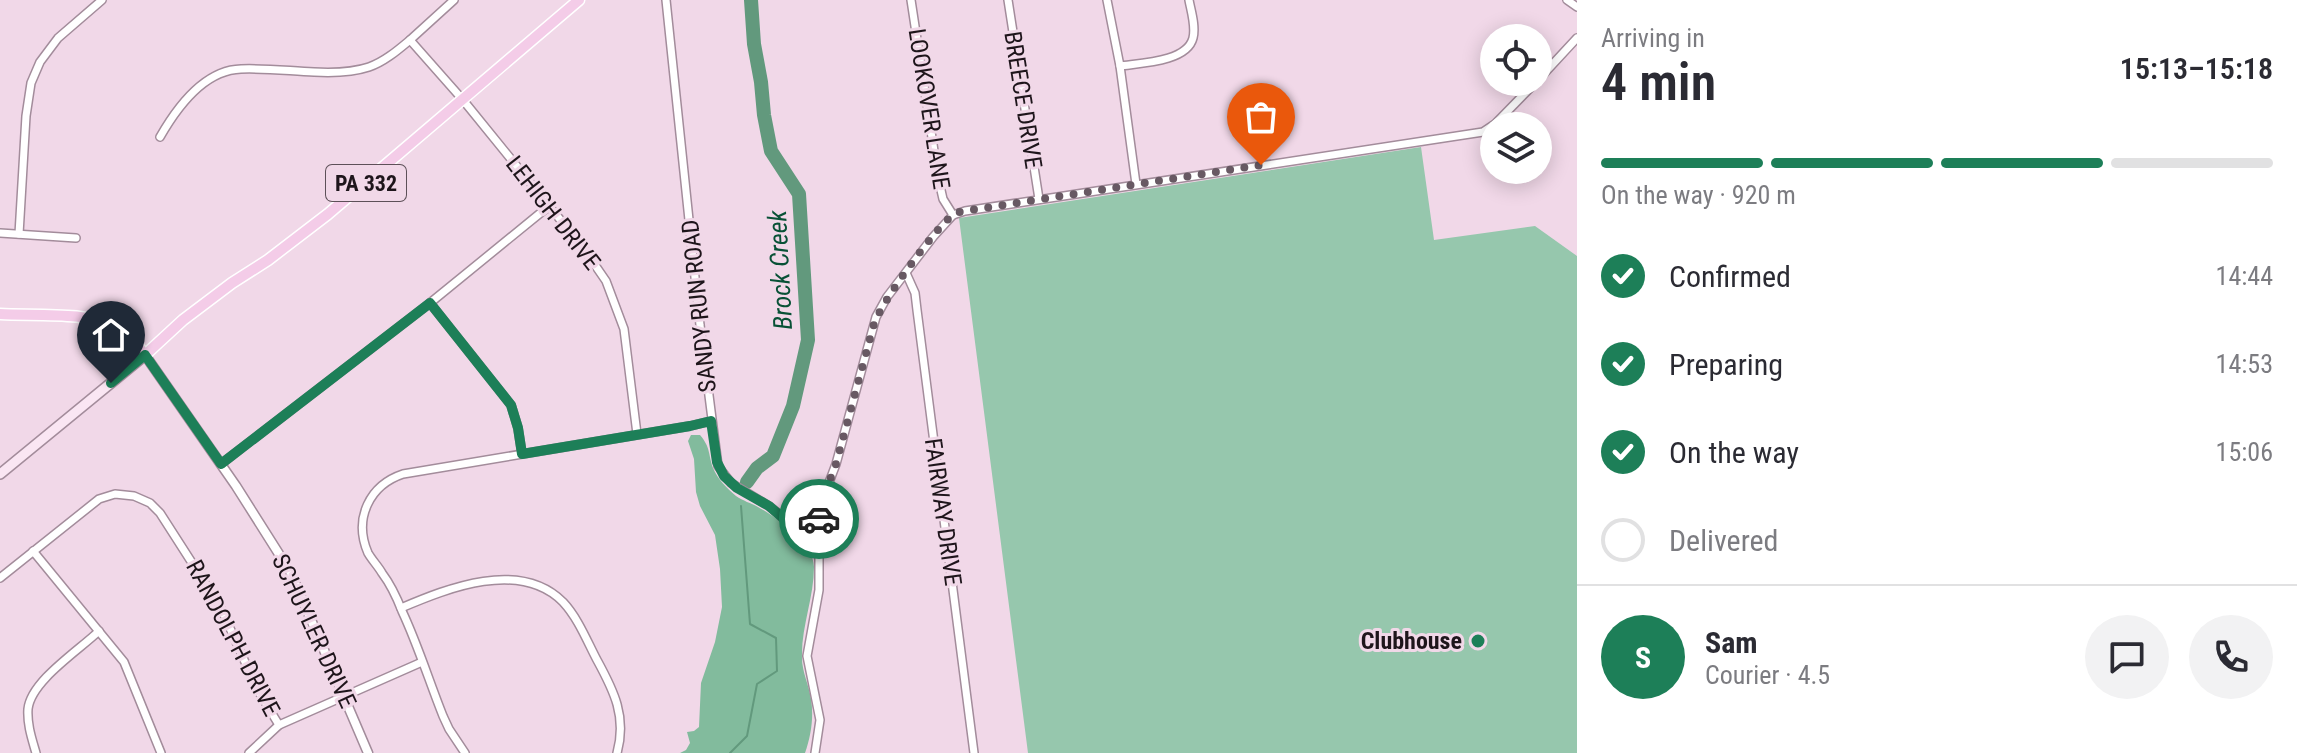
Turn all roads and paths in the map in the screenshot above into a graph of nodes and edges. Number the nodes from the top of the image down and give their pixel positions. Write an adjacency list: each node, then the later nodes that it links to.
1 (102, 0): 23 (street)
2 (579, 0): 16 (main road, PA 332)
3 (666, 0): 29 (street, SANDY RUN ROAD)
4 (911, 0): 21 (street, LOOKOVER LANE)
5 (1008, 0): 19 (street, BREECE DRIVE)
6 (1107, 0): 14 (street)
7 (1189, 0): 14 (street)
8 (1567, 0): 10 (street)
9 (450, 1): 12 (street)
10 (1577, 7)
11 (1577, 38): 13 (street)
12 (410, 40): 16 (street, LEHIGH DRIVE); 17 (street)
13 (1552, 65)
14 (1120, 66): 18 (street)
15 (1522, 96): 18 (street)
16 (463, 100): 20 (street, LEHIGH DRIVE); 28 (main road, PA 332)
17 (160, 137)
18 (1136, 184): 19 (street)
19 (1039, 199): 21 (street)
20 (549, 206): 26 (street); 30 (street, LEHIGH DRIVE)
21 (953, 215): 25 (street)
22 (0, 233): 23 (street)
23 (19, 234): 24 (street)
24 (76, 238)
25 (906, 273): 34 (street); 49 (street, FAIRWAY DRIVE)
26 (430, 303): 31 (street); 32 (street)
27 (0, 314): 28 (main road)
28 (145, 355): 32 (street, SCHUYLER DRIVE); 33 (main road)
29 (711, 421): 30 (street); 34 (street, SANDY RUN ROAD)
30 (637, 434): 31 (street)
31 (522, 454): 37 (street)
32 (221, 464): 40 (street, SCHUYLER DRIVE)
33 (0, 474)
34 (812, 543): 48 (street)
35 (33, 551): 36 (street, RANDOLPH DRIVE); 38 (street); 41 (street, RANDOLPH DRIVE)
36 (0, 578)
37 (401, 608): 39 (street); 47 (street)
38 (99, 631): 42 (street); 43 (street)
39 (422, 662): 40 (street); 46 (street)
40 (344, 695): 41 (street); 45 (street, SCHUYLER DRIVE)
41 (279, 725): 44 (street)
42 (36, 753)
43 (161, 753)
44 (249, 753)
45 (368, 753)
46 (465, 753)
47 (617, 753)
48 (815, 753)
49 (974, 753)

